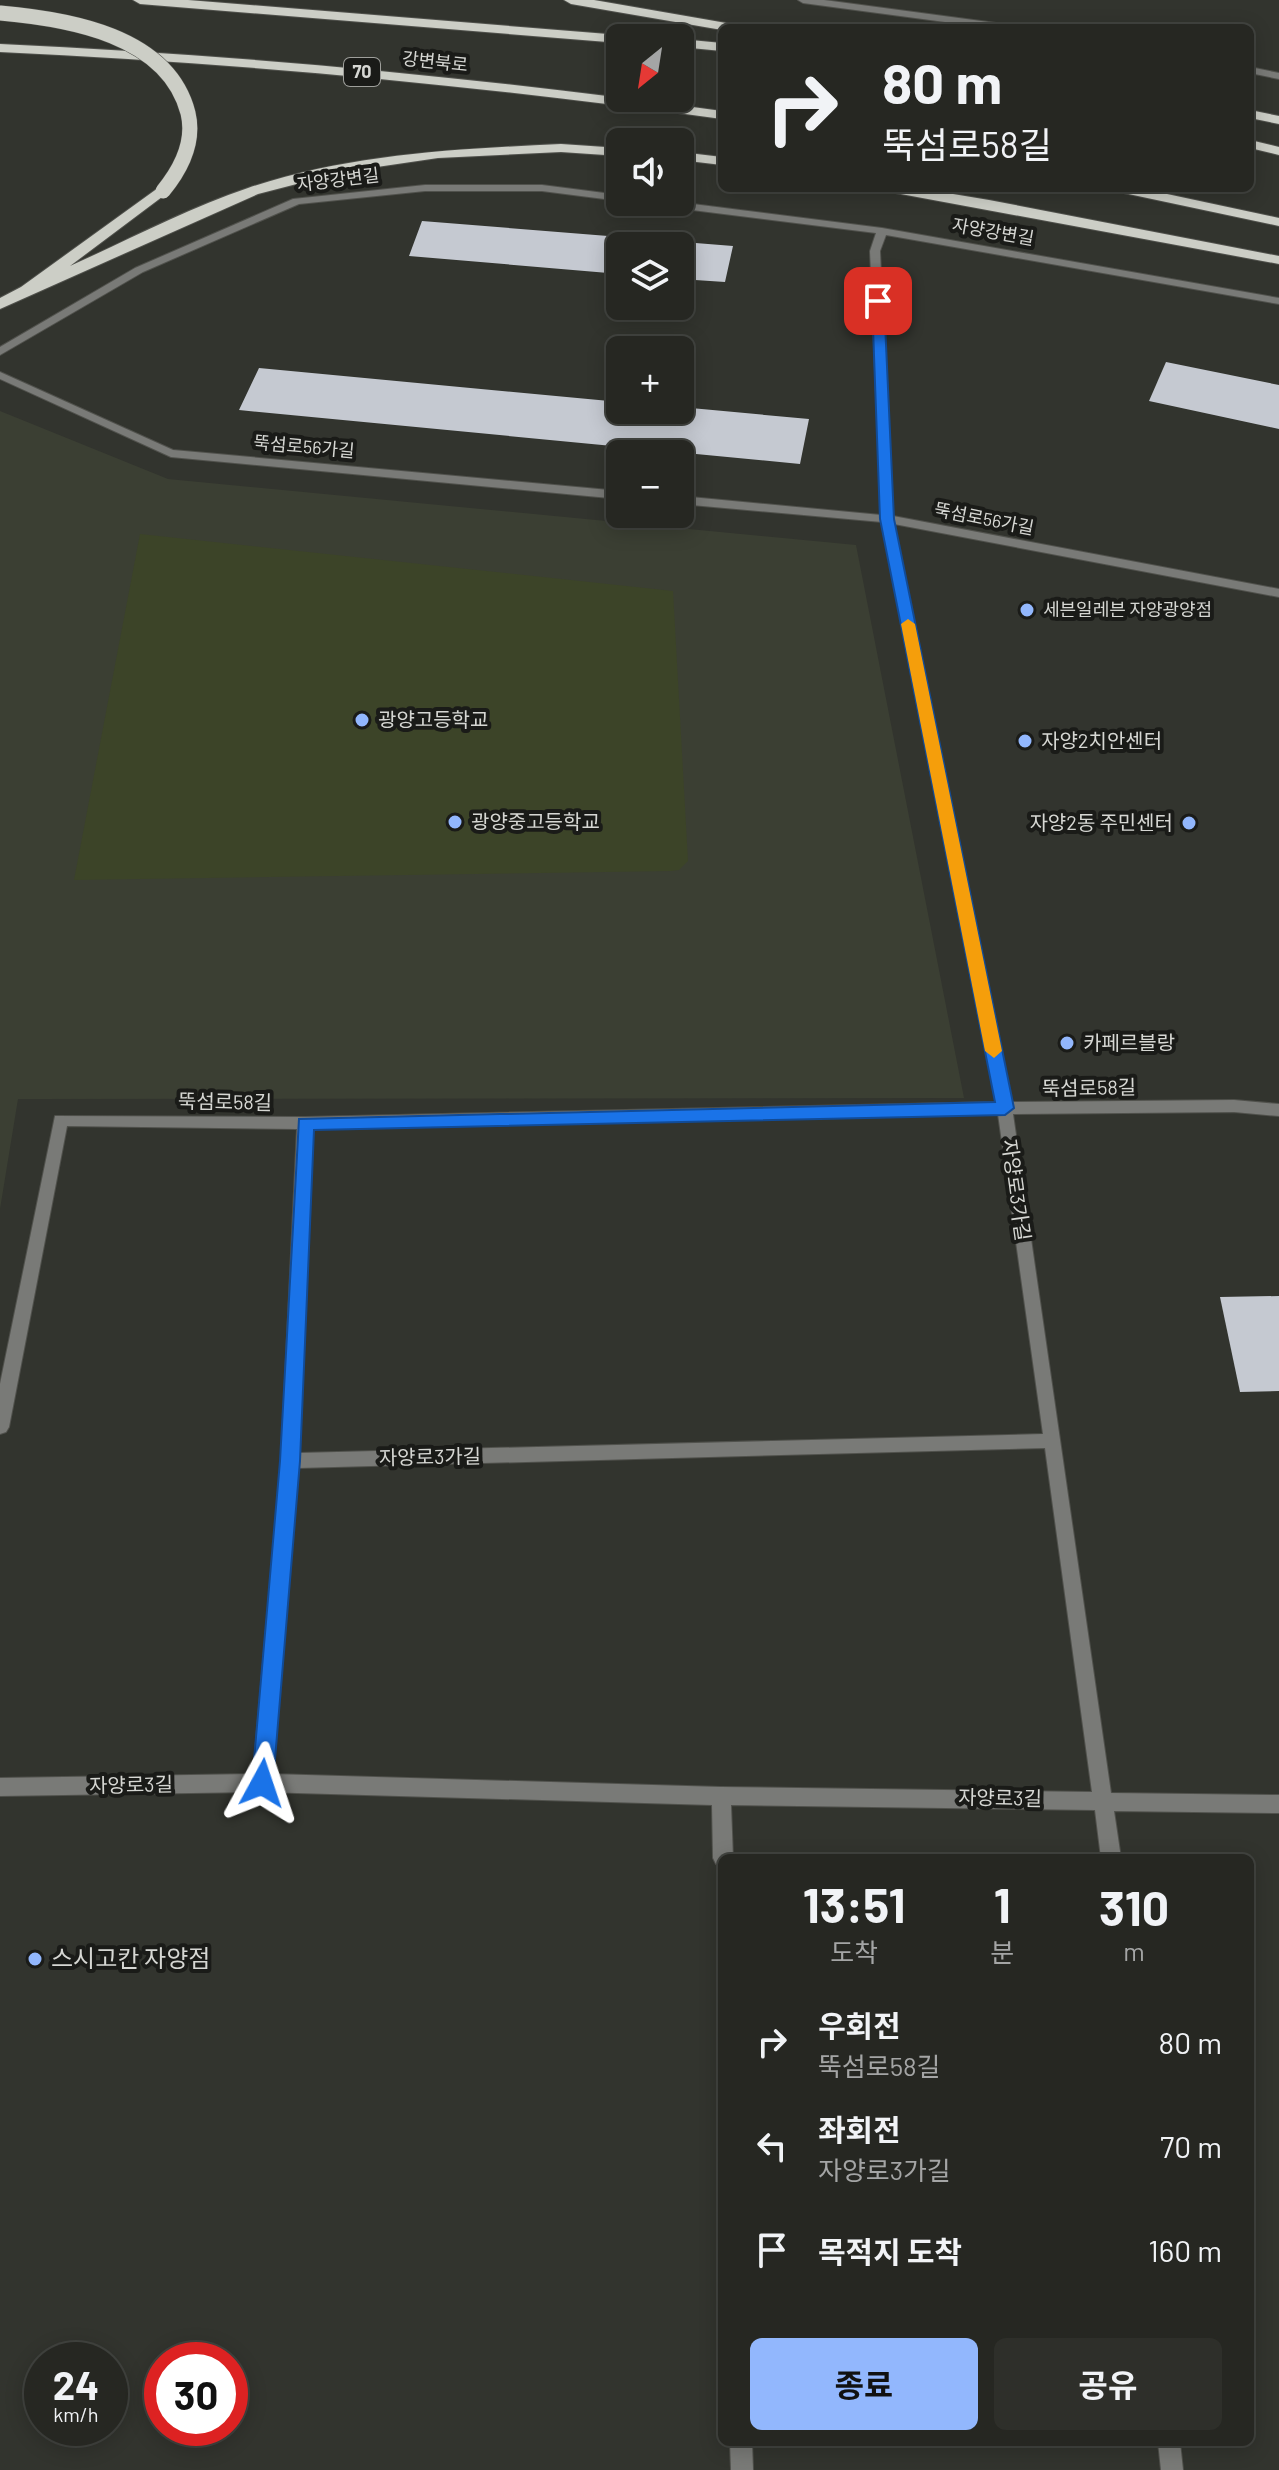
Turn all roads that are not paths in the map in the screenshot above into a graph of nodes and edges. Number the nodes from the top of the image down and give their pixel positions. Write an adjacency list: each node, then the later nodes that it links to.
1 (140, 0): 8 (highway)
2 (259, 0): 8 (highway)
3 (571, 0): 7 (highway)
4 (803, 0): 6 (street)
5 (0, 13): 30 (highway, bridge)
6 (981, 24)
7 (718, 26)
8 (556, 34): 9 (highway)
9 (606, 38)
10 (694, 44): 11 (highway)
11 (718, 47)
12 (0, 48): 15 (highway, 강변북로 / 70)
13 (1254, 71): 14 (street)
14 (1279, 76)
15 (718, 115)
16 (1254, 115): 17 (highway)
17 (1279, 120)
18 (1254, 145): 20 (highway)
19 (606, 151): 30 (highway)
20 (1279, 151)
21 (694, 158): 22 (highway)
22 (718, 161)
23 (915, 192): 29 (highway)
24 (1138, 192): 27 (highway)
25 (606, 196): 33 (street, 자양강변길)
26 (694, 207): 28 (street, 자양강변길)
27 (1279, 222)
28 (882, 231): 31 (street, 자양강변길); 37 (street, 자양로3가길)
29 (1279, 260)
30 (26, 290): 32 (highway)
31 (1279, 301)
32 (0, 304)
33 (0, 352)
34 (0, 375): 35 (street, 뚝섬로56가길)
35 (606, 494)
36 (694, 501): 37 (street, 뚝섬로56가길)
37 (887, 519): 38 (street, 뚝섬로56가길); 39 (street, 자양로3가길)
38 (1279, 593)
39 (1005, 1108): 40 (street, 뚝섬로58길); 41 (street, 뚝섬로58길); 43 (street, 자양로3가길)
40 (1279, 1110)
41 (305, 1123): 42 (street, 뚝섬로58길); 44 (street)
42 (0, 1427)
43 (1050, 1441): 44 (street, 자양로3가길); 48 (street, 자양로3가길)
44 (290, 1461): 45 (street)
45 (262, 1783): 46 (street, 자양로3길); 47 (street, 자양로3길)
46 (0, 1787)
47 (721, 1796): 48 (street, 자양로3길); 50 (street)
48 (1105, 1799): 49 (street, 자양로3길); 51 (street, 자양로3가길)
49 (1279, 1804)
50 (723, 1854)
51 (1111, 1854)
52 (741, 2446): 54 (street)
53 (1169, 2446): 55 (street)
54 (742, 2470)
55 (1172, 2470)

